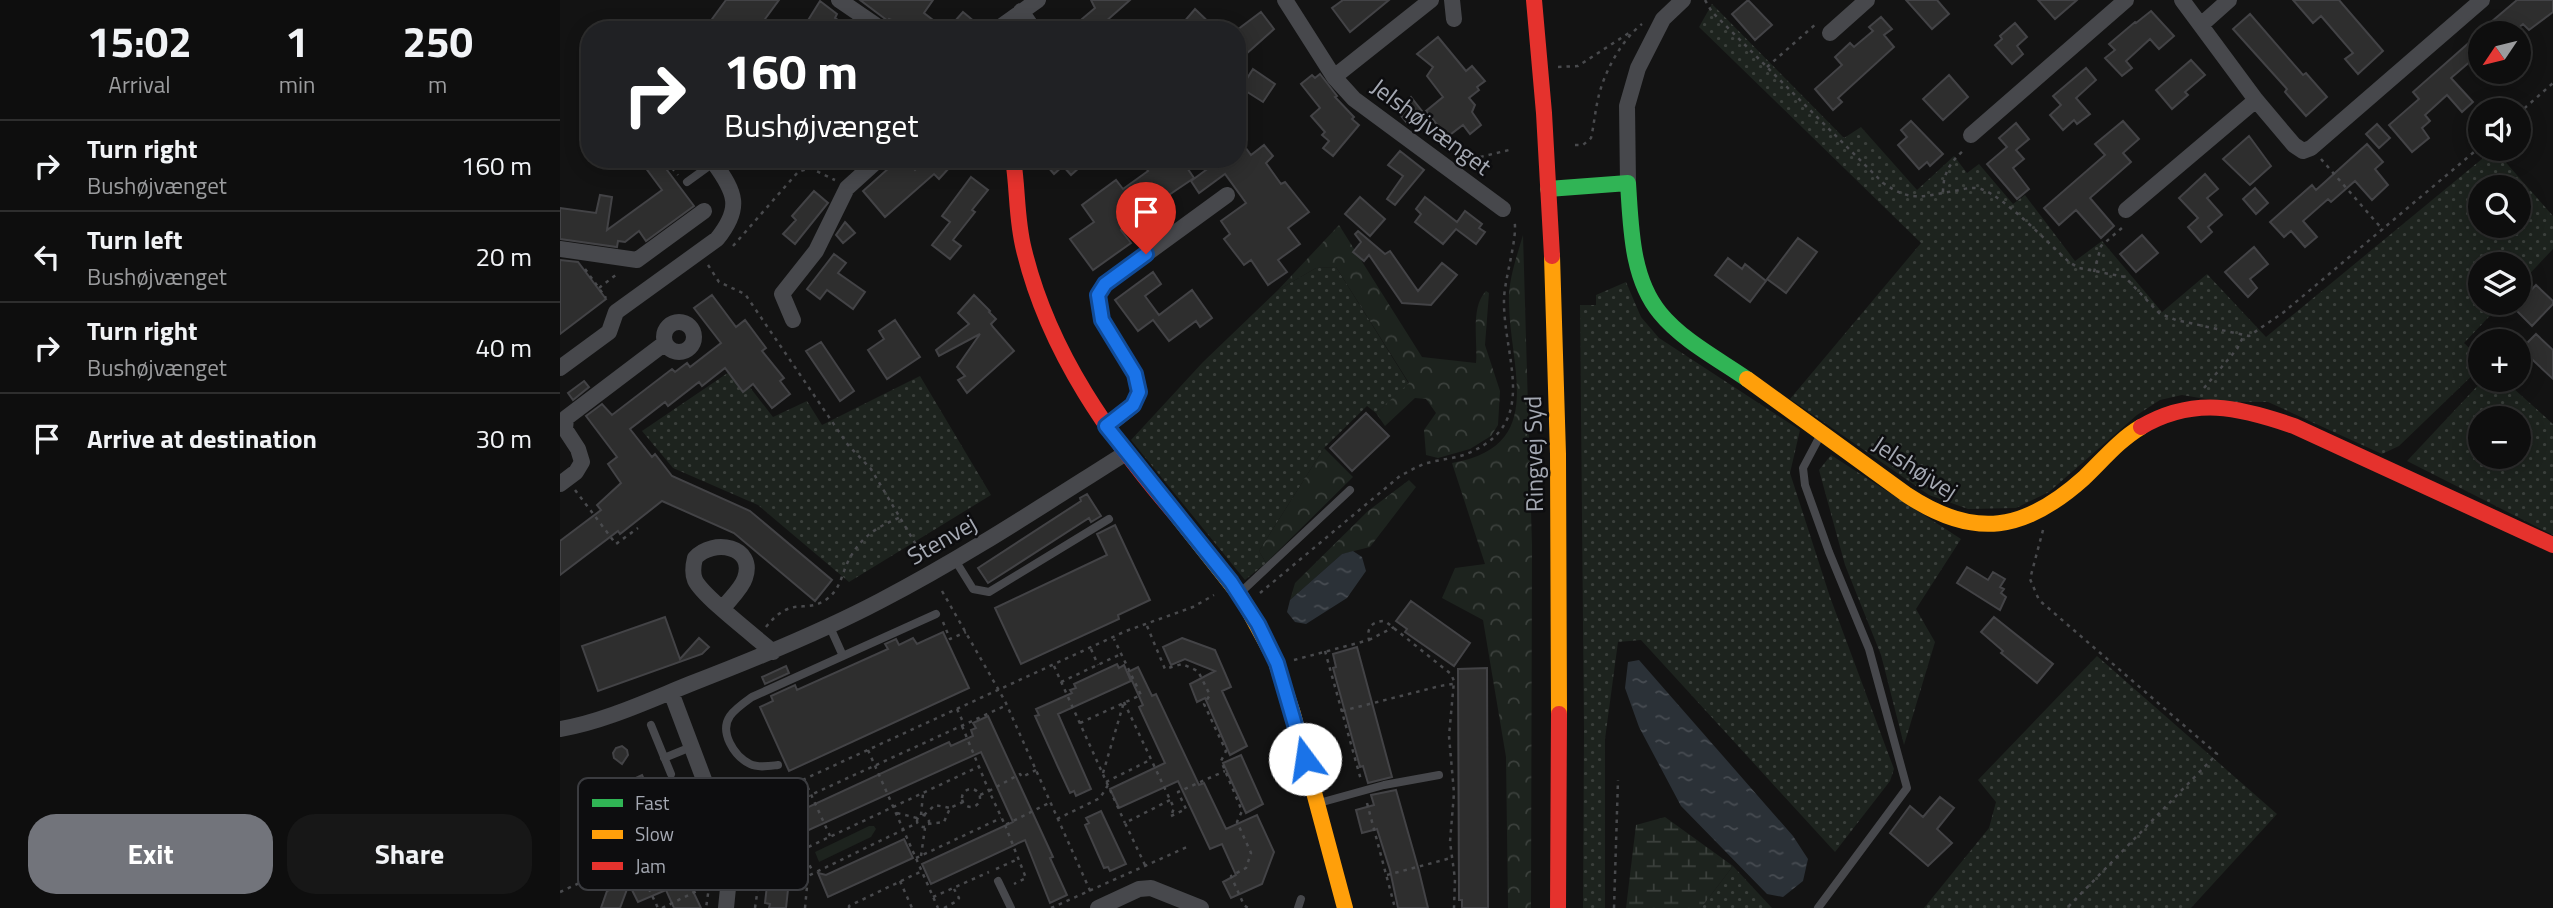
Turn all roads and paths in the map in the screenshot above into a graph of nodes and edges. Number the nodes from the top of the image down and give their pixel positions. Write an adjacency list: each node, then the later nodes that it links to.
1 (839, 0): 16 (street)
2 (1285, 0): 23 (street, Jelshøjvænget)
3 (1431, 0): 23 (street, Jelshøjvænget)
4 (1452, 0): 14 (street)
5 (1534, 0): 21 (street, Ringvej Syd)
6 (1683, 0): 15 (street)
7 (1705, 0): 22 (path)
8 (1867, 0): 20 (street)
9 (2126, 0): 27 (street)
10 (2182, 0): 18 (street)
11 (2229, 0): 18 (street)
12 (2482, 0): 29 (street)
13 (1031, 4): 17 (street)
14 (1454, 19)
15 (1663, 19): 19 (path); 40 (street)
16 (870, 21)
17 (1008, 21)
18 (2201, 25): 25 (street)
19 (1633, 31): 21 (path); 28 (path)
20 (1830, 33): 22 (path)
21 (1541, 67): 42 (street, Ringvej Syd)
22 (1767, 67): 43 (path)
23 (1334, 78): 38 (street, Jelshøjvænget)
24 (2553, 83): 26 (path)
25 (2256, 100): 29 (street); 46 (street)
26 (2531, 102)
27 (1971, 135): 43 (path)
28 (1575, 145)
29 (2311, 148): 48 (path)
30 (1509, 150): 38 (path)
31 (2468, 157): 48 (path)
32 (707, 168): 39 (lane)
33 (720, 168): 52 (street)
34 (808, 168): 51 (path)
35 (812, 168): 41 (path)
36 (869, 168): 41 (street)
37 (1014, 168): 60 (street)
38 (1456, 174): 45 (street, Jelshøjvænget)
39 (687, 183)
40 (1628, 183): 42 (street); 61 (street, Jelshøjvej)
41 (847, 188): 55 (street)
42 (1548, 188): 186 (street, Ringvej Syd)
43 (1944, 192): 53 (path)
44 (1227, 195): 60 (street)
45 (1503, 209)
46 (2126, 210): 53 (path)
47 (704, 211): 50 (street)
48 (2383, 230): 56 (path)
49 (1513, 240): 73 (path)
50 (566, 250): 54 (path)
51 (727, 250)
52 (698, 252): 54 (street); 66 (path)
53 (2094, 272): 56 (path)
54 (616, 312): 58 (street)
55 (793, 320)
56 (2244, 335): 59 (path)
57 (665, 343): 63 (street)
58 (560, 368)
59 (2194, 407): 65 (street, Jelshøjvej); 69 (street, Jelshøjvej)
60 (1106, 426): 62 (street)
61 (1822, 432): 65 (street, Jelshøjvej); 188 (lane)
62 (1126, 453): 71 (street, Stenvej); 73 (street)
63 (563, 482): 68 (path)
64 (1350, 490): 73 (lane)
65 (2035, 515): 189 (path)
66 (901, 517): 70 (path); 81 (path)
67 (1109, 519): 71 (lane)
68 (638, 528)
69 (2553, 545)
70 (918, 548)
71 (955, 559): 77 (street, Stenvej)
72 (942, 591): 79 (path)
73 (1238, 593): 76 (path); 129 (street)
74 (723, 608): 81 (street)
75 (936, 614): 79 (path); 87 (lane)
76 (1147, 624): 80 (path); 111 (path)
77 (829, 625): 85 (street, Stenvej); 87 (lane)
78 (1395, 627): 82 (path); 82 (path); 92 (path)
79 (966, 632): 93 (path)
80 (1114, 637): 83 (path); 86 (path)
81 (757, 638): 85 (street)
82 (1369, 640): 84 (path)
83 (1091, 648): 89 (path); 90 (path)
84 (1325, 651): 88 (path); 98 (path)
85 (773, 652): 94 (street, Stenvej)
86 (1121, 654): 90 (path); 95 (path)
87 (843, 656): 107 (lane)
88 (1294, 660)
89 (1054, 665): 91 (path); 93 (path)
90 (1098, 665): 91 (path)
91 (1061, 682): 99 (path)
92 (1453, 684): 98 (path); 146 (path)
93 (999, 690): 96 (path); 97 (path)
94 (671, 692): 102 (street, Stenvej); 103 (street)
95 (1124, 702): 99 (path); 106 (path); 113 (path)
96 (1007, 705): 101 (path); 110 (path)
97 (957, 709): 101 (path); 104 (path)
98 (1342, 711): 120 (path)
99 (1080, 723): 113 (path)
100 (651, 725): 105 (lane)
101 (963, 725): 108 (path); 109 (path)
102 (560, 729)
103 (691, 747): 105 (lane); 115 (street)
104 (868, 750): 108 (path); 116 (path)
105 (664, 758): 112 (lane)
106 (1152, 760): 118 (path); 126 (path)
107 (778, 765)
108 (876, 765): 123 (path); 130 (path)
109 (978, 767): 121 (path); 122 (path)
110 (1036, 770): 121 (path); 128 (path)
111 (1225, 771): 126 (path); 181 (path)
112 (671, 774)
113 (1103, 775): 118 (path)
114 (1439, 775): 120 (lane)
115 (703, 778)
116 (806, 778)
117 (1618, 780): 187 (path)
118 (1107, 784): 135 (path); 136 (path)
119 (808, 787): 123 (path)
120 (1363, 790): 129 (lane); 152 (path)
121 (989, 791): 124 (path); 134 (path)
122 (923, 793): 130 (path); 133 (path)
123 (812, 795): 125 (path); 141 (path)
124 (980, 795): 127 (path); 127 (path)
125 (808, 797)
126 (1170, 800): 136 (path)
127 (964, 802): 131 (path)
128 (1051, 802): 135 (path); 139 (path)
129 (1316, 804): 183 (street)
130 (894, 807): 132 (path); 141 (path)
131 (950, 808): 133 (path); 138 (path)
132 (897, 813): 133 (path); 140 (path)
133 (921, 816): 137 (path); 138 (path)
134 (1001, 818): 139 (path); 144 (path)
135 (1057, 818): 164 (path)
136 (1125, 822): 149 (path)
137 (917, 823): 138 (path); 140 (path)
138 (927, 825): 144 (path)
139 (1005, 825): 147 (path)
140 (903, 829): 145 (path); 151 (path)
141 (830, 836): 142 (path)
142 (808, 847)
143 (1187, 847): 149 (path)
144 (921, 856): 145 (path)
145 (916, 858): 150 (path)
146 (1451, 858): 152 (path); 185 (path)
147 (1018, 859): 156 (path); 157 (path)
148 (808, 862): 151 (path)
149 (1145, 867): 164 (path)
150 (922, 871): 154 (path); 166 (path)
151 (814, 873): 153 (path)
152 (1387, 875): 184 (path)
153 (808, 876)
154 (900, 881): 174 (path); 175 (path)
155 (578, 884): 165 (path)
156 (1000, 885): 178 (lane)
157 (954, 888): 166 (path); 177 (path)
158 (651, 890): 169 (path)
159 (697, 890): 169 (path)
160 (708, 890): 170 (path)
161 (728, 890): 171 (street)
162 (758, 890): 172 (path)
163 (807, 890): 173 (path)
164 (1090, 890): 168 (path); 179 (path)
165 (560, 892)
166 (933, 897): 176 (path)
167 (1301, 899): 182 (lane)
168 (1096, 904): 180 (street)
169 (660, 908)
170 (706, 908)
171 (726, 908)
172 (755, 908)
173 (805, 908)
174 (849, 908)
175 (912, 908)
176 (939, 908)
177 (944, 908)
178 (1011, 908)
179 (1051, 908)
180 (1201, 908)
181 (1248, 908)
182 (1298, 908)
183 (1345, 908)
184 (1395, 908)
185 (1454, 908)
186 (1558, 908)
187 (1614, 908)
188 (1818, 908)
189 (2067, 908)

